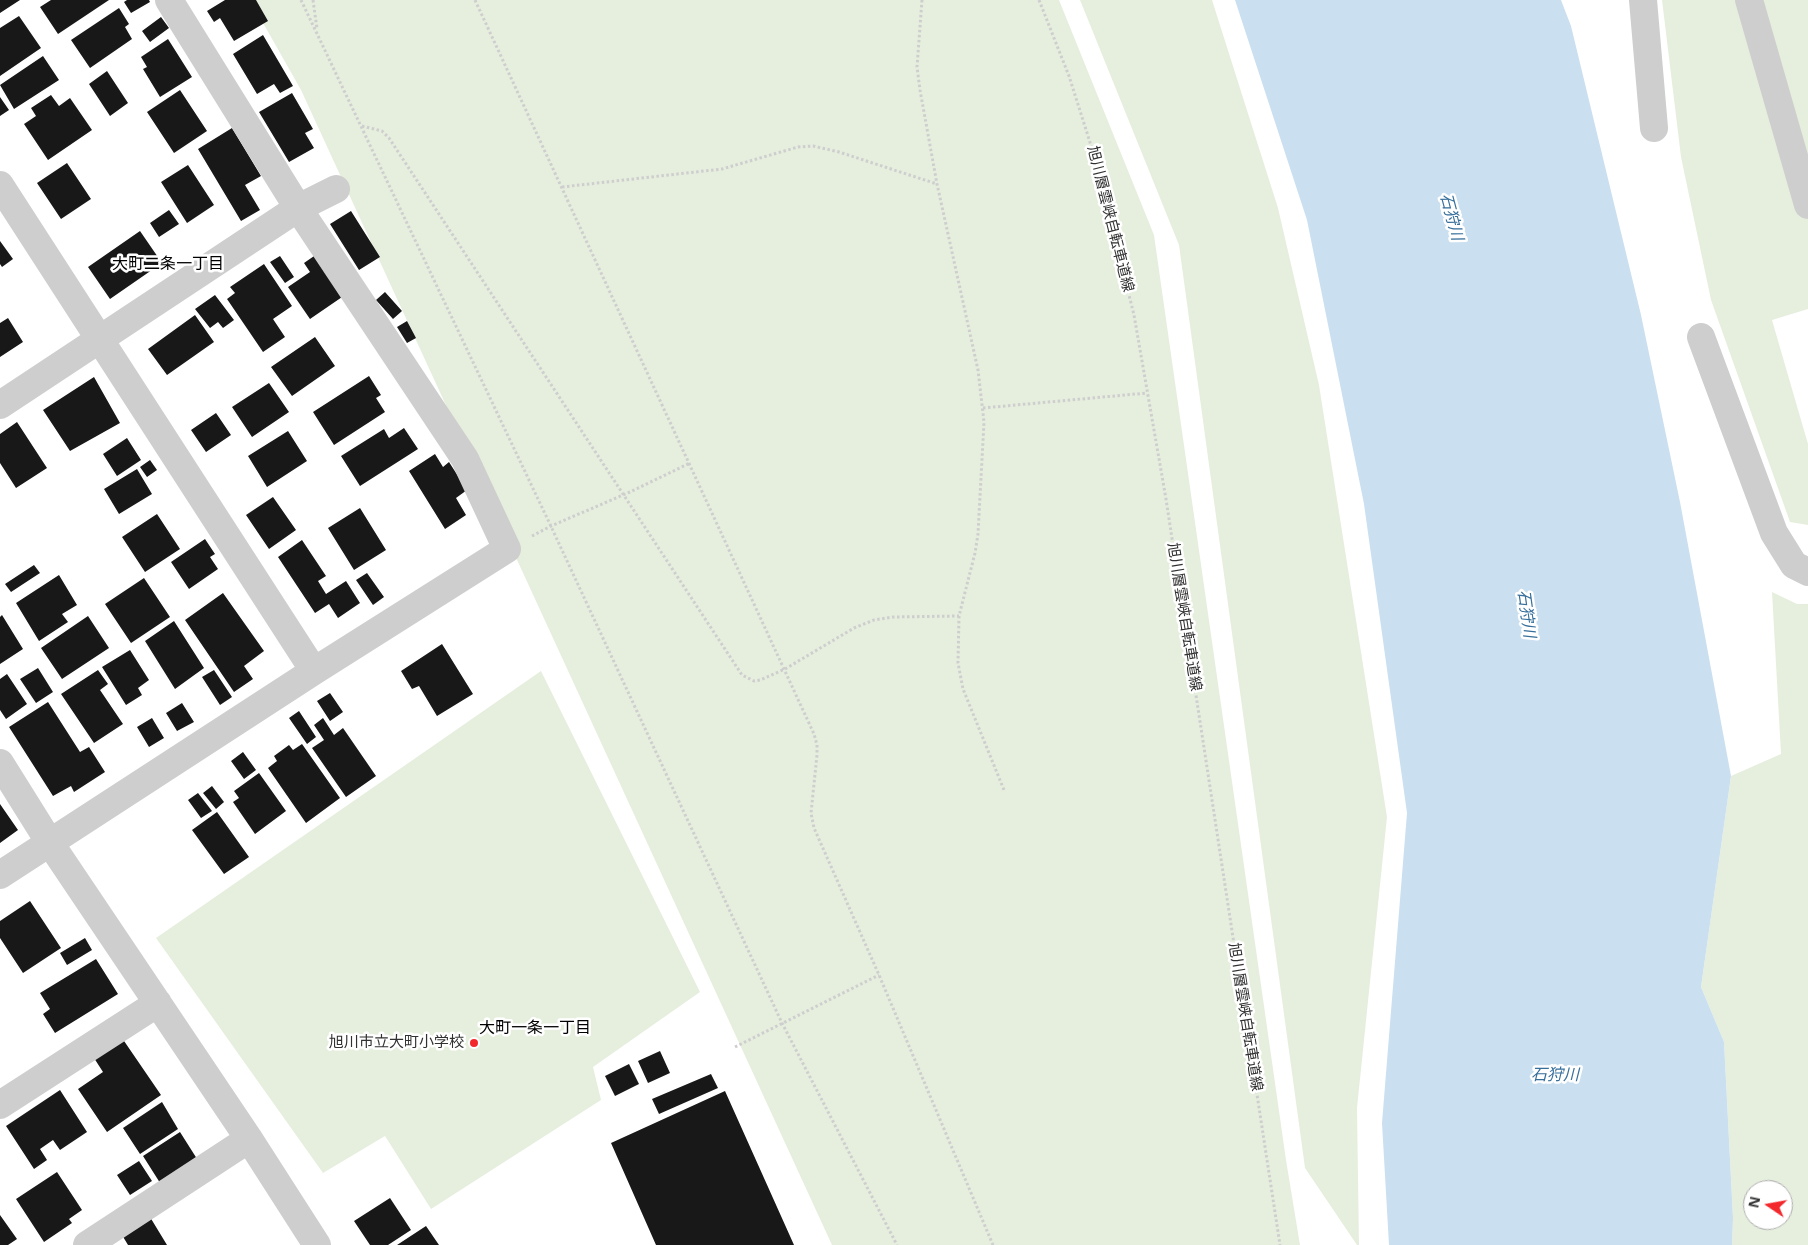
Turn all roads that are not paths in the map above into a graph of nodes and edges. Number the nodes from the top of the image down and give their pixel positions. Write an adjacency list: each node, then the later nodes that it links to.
1 (169, 0): 8 (street)
2 (1643, 0): 4 (street)
3 (1749, 0): 7 (street)
4 (1654, 128)
5 (0, 185): 10 (street)
6 (336, 189): 8 (street)
7 (1808, 205)
8 (298, 208): 10 (street); 13 (street)
9 (1701, 337): 12 (street)
10 (100, 340): 11 (street); 13 (street)
11 (0, 404)
12 (1808, 572)
13 (314, 671): 15 (street)
14 (0, 763): 15 (street)
15 (50, 842): 16 (street); 17 (street)
16 (0, 875)
17 (158, 1003): 18 (street); 19 (street)
18 (0, 1105)
19 (249, 1139): 20 (street); 21 (street)
20 (87, 1245)
21 (317, 1245)

